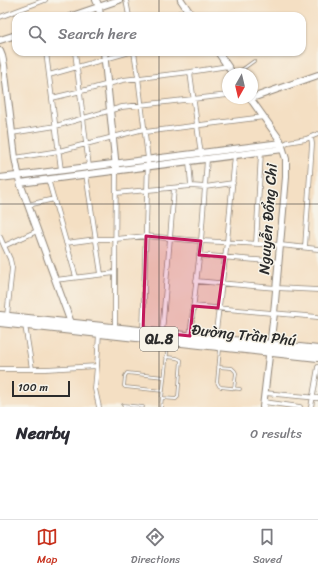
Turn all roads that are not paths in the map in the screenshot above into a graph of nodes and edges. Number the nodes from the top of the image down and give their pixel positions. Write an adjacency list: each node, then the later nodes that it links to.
1 (45, 0): 9 (street)
2 (96, 0): 6 (street)
3 (119, 0): 6 (street)
4 (126, 0): 12 (street)
5 (181, 0): 7 (street)
6 (99, 7): 10 (street); 11 (street)
7 (188, 10): 13 (street)
8 (12, 12): 14 (street)
9 (13, 12)
10 (84, 12)
11 (100, 12)
12 (128, 12)
13 (182, 12)
14 (0, 17)
15 (12, 36): 16 (street)
16 (0, 40)
17 (0, 51): 46 (street)
18 (46, 56): 30 (street)
19 (76, 56): 26 (street)
20 (115, 56): 23 (street)
21 (135, 56): 31 (street)
22 (221, 56): 25 (street)
23 (104, 59): 26 (street); 32 (street)
24 (254, 61): 27 (lane)
25 (228, 66): 28 (street)
26 (77, 68): 30 (street); 33 (street)
27 (243, 68)
28 (190, 72): 31 (street); 37 (street)
29 (318, 75): 35 (street)
30 (49, 76): 36 (street)
31 (138, 77): 32 (street); 39 (street)
32 (107, 85): 33 (street); 40 (street)
33 (80, 92): 36 (street); 42 (street)
34 (222, 96): 37 (street)
35 (258, 96)
36 (52, 98): 44 (street)
37 (194, 99): 39 (street); 43 (street)
38 (255, 104): 41 (street, Nguyễn Đổng Chi)
39 (141, 105): 40 (street); 45 (street)
40 (110, 111): 42 (street); 48 (street)
41 (264, 117): 43 (street); 51 (street, Nguyễn Đổng Chi)
42 (83, 118): 44 (street); 50 (street)
43 (197, 125): 45 (street); 53 (street)
44 (56, 126): 46 (street); 52 (street)
45 (144, 130): 48 (street); 58 (street)
46 (12, 133): 56 (street)
47 (318, 134): 49 (street)
48 (113, 136): 50 (street); 60 (street)
49 (311, 137): 51 (street); 90 (street)
50 (86, 144): 52 (street); 61 (street)
51 (282, 146): 53 (street); 54 (street); 88 (street, Nguyễn Đổng Chi)
52 (59, 151): 56 (street); 63 (street)
53 (200, 152): 57 (street); 58 (street)
54 (261, 152): 55 (street); 87 (street)
55 (235, 155): 57 (street); 70 (street)
56 (15, 158): 66 (street)
57 (204, 159): 59 (street); 72 (street)
58 (148, 160): 60 (street); 62 (street)
59 (189, 161): 62 (street); 71 (street)
60 (116, 164): 61 (street); 64 (street)
61 (89, 167): 63 (street)
62 (148, 167): 64 (street); 74 (street)
63 (62, 170): 66 (street)
64 (116, 171): 65 (street); 75 (street)
65 (86, 174): 68 (street); 82 (street)
66 (18, 175): 67 (street); 69 (street)
67 (0, 178)
68 (48, 179): 69 (street); 76 (street)
69 (20, 183): 77 (street)
70 (233, 183): 72 (street); 85 (street)
71 (191, 186): 72 (street); 73 (street)
72 (205, 187): 84 (street)
73 (174, 188): 74 (street); 81 (street)
74 (147, 190): 75 (street); 79 (street)
75 (116, 193): 83 (street)
76 (54, 199): 77 (street); 86 (street)
77 (28, 205): 78 (street)
78 (37, 231): 89 (street); 98 (street)
79 (146, 236): 81 (street); 83 (street); 111 (street)
80 (0, 237): 89 (street)
81 (170, 238): 84 (street); 113 (street)
82 (96, 239): 83 (street); 86 (street); 96 (street)
83 (116, 239): 95 (street)
84 (200, 241): 85 (street); 92 (street)
85 (227, 242): 87 (street); 93 (street)
86 (66, 243): 97 (street)
87 (256, 244): 88 (street)
88 (280, 245): 90 (street); 94 (street, Nguyễn Đổng Chi)
89 (4, 246): 107 (street)
90 (305, 247): 91 (street)
91 (318, 249)
92 (199, 255): 93 (street); 99 (street)
93 (225, 257): 94 (street); 100 (street)
94 (279, 262): 101 (street, Nguyễn Đổng Chi)
95 (115, 272): 96 (street); 110 (street)
96 (101, 274): 97 (street)
97 (76, 278): 98 (street)
98 (55, 280): 108 (street)
99 (196, 281): 100 (street); 103 (street)
100 (222, 284): 101 (street); 104 (street)
101 (276, 288): 102 (street); 105 (street, Nguyễn Đổng Chi)
102 (318, 290)
103 (193, 306): 104 (street); 114 (street)
104 (218, 308): 105 (street); 115 (street)
105 (274, 313): 106 (street); 118 (street, Nguyễn Đổng Chi)
106 (318, 317)
107 (2, 318): 108 (highway, Đường Trần Phú / QL.8); 109 (highway, Đường Trần Phú / QL.8)
108 (71, 323): 110 (highway, Đường Trần Phú / QL.8)
109 (25, 325): 112 (highway, Đường Trần Phú / QL.8); 126 (street)
110 (115, 328): 111 (highway, Đường Trần Phú / QL.8)
111 (143, 331): 113 (highway, Đường Trần Phú / QL.8)
112 (99, 333): 116 (highway, Đường Trần Phú / QL.8); 122 (street)
113 (162, 333): 114 (highway, Đường Trần Phú / QL.8)
114 (190, 336): 115 (highway, Đường Trần Phú / QL.8)
115 (214, 339): 118 (highway, Đường Trần Phú / QL.8)
116 (168, 340): 117 (highway, Đường Trần Phú / QL.8); 120 (lane)
117 (221, 346): 118 (highway, Đường Trần Phú / QL.8); 123 (lane)
118 (270, 348): 119 (highway, Đường Trần Phú / QL.8); 121 (highway, Đường Trần Phú / QL.8); 132 (street, Nguyễn Đổng Chi)
119 (318, 350)
120 (166, 357): 127 (lane); 134 (lane)
121 (318, 357)
122 (97, 366): 126 (street); 138 (street)
123 (218, 367): 129 (lane); 129 (lane)
124 (318, 368): 128 (street)
125 (0, 369): 126 (street)
126 (32, 369)
127 (164, 377): 131 (lane); 131 (lane)
128 (316, 385): 133 (street)
129 (234, 388): 130 (lane)
130 (240, 389)
131 (163, 391): 134 (lane)
132 (265, 393): 133 (street); 136 (street, Nguyễn Đổng Chi)
133 (313, 397): 135 (street); 142 (street)
134 (162, 398): 140 (lane)
135 (318, 398)
136 (263, 404): 141 (street)
137 (123, 405): 139 (lane)
138 (99, 407)
139 (143, 407)
140 (161, 407)
141 (300, 407)
142 (311, 407)

